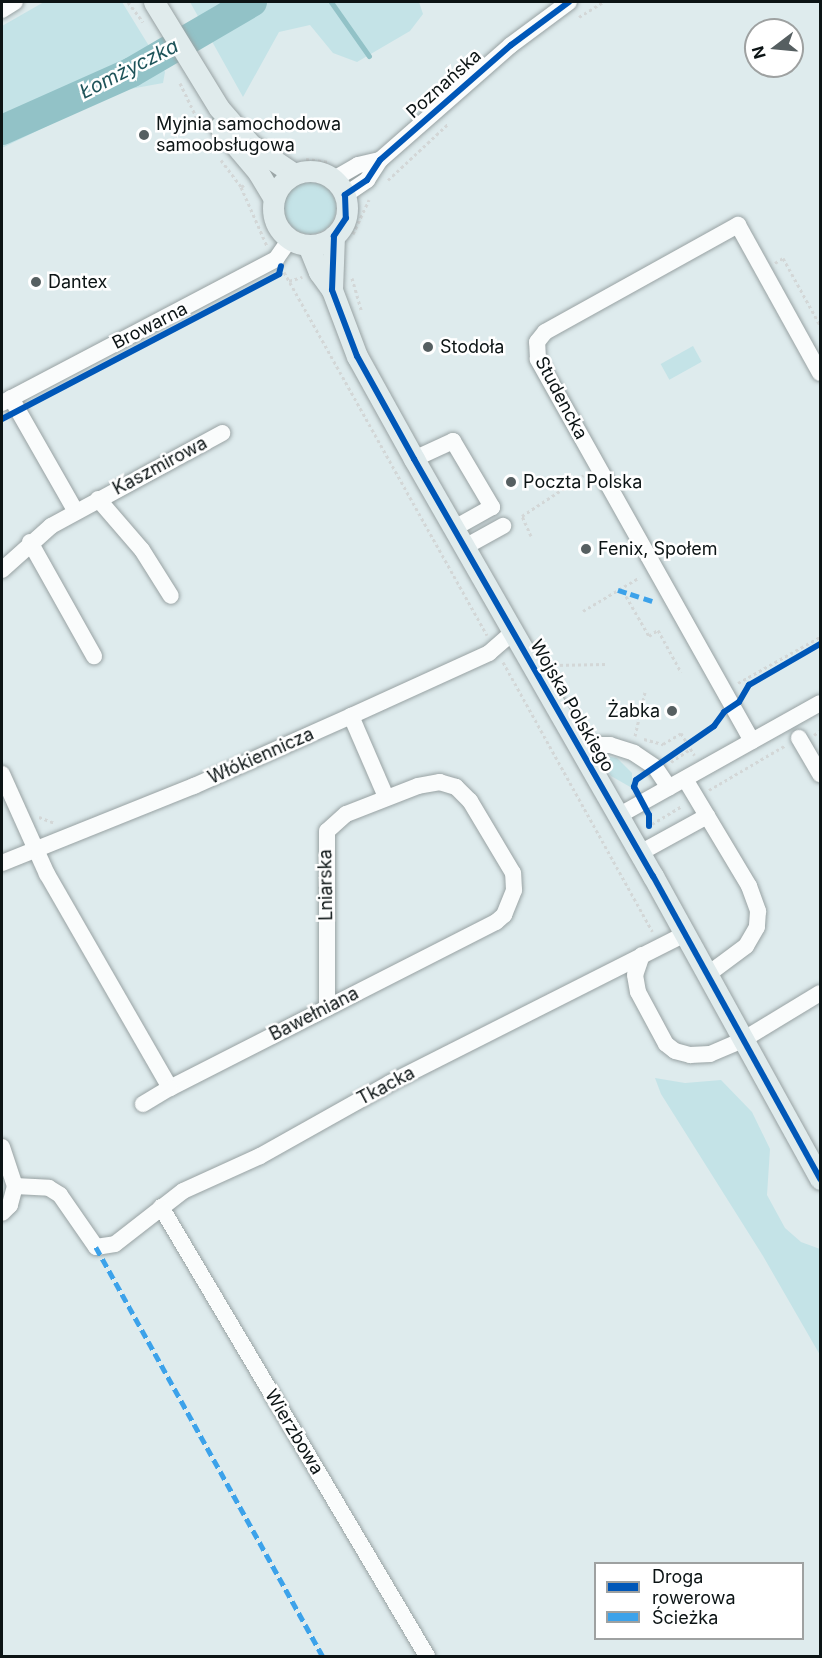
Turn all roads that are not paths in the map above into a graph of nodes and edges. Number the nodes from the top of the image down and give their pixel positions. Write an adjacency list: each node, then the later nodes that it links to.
1 (15, 2): 4 (street)
2 (154, 2): 5 (main road)
3 (569, 2): 7 (street, Poznańska)
4 (2, 10)
5 (191, 66): 6 (main road); 8 (main road)
6 (294, 174): 7 (main road); 8 (main road)
7 (340, 187): 9 (main road)
8 (274, 199): 10 (main road)
9 (334, 237): 10 (main road); 11 (main road, Wojska Polskiego)
10 (299, 242): 11 (main road, Wojska Polskiego); 13 (street, Browarna)
11 (332, 290): 15 (main road, Wojska Polskiego)
12 (820, 373): 29 (street, Studencka)
13 (6, 400): 17 (street)
14 (222, 433): 16 (street, Kaszmirowa)
15 (414, 459): 19 (main road, Wojska Polskiego); 19 (street)
16 (98, 499): 17 (street, Kaszmirowa); 23 (street, Kaszmirowa)
17 (76, 512): 20 (street, Kaszmirowa)
18 (502, 526): 21 (street)
19 (453, 530): 21 (main road, Wojska Polskiego)
20 (30, 542): 22 (street, Kaszmirowa); 25 (street)
21 (463, 548): 24 (main road, Wojska Polskiego)
22 (2, 570)
23 (171, 596)
24 (512, 633): 27 (street, Włókiennicza); 30 (main road, Wojska Polskiego)
25 (94, 656)
26 (820, 703): 29 (street)
27 (351, 717): 35 (street); 39 (street, Włókiennicza)
28 (799, 738): 32 (street)
29 (752, 741): 33 (street)
30 (577, 745): 34 (street); 36 (main road, Wojska Polskiego)
31 (2, 774): 39 (street)
32 (820, 774)
33 (685, 779): 34 (street); 37 (street)
34 (669, 788): 36 (street)
35 (386, 797): 45 (street, Lniarska); 45 (street, Bawełniana)
36 (618, 816): 38 (main road, Wojska Polskiego)
37 (707, 816): 38 (street); 43 (street)
38 (634, 846): 41 (main road, Wojska Polskiego)
39 (35, 849): 40 (street, Włókiennicza); 47 (street)
40 (2, 863)
41 (685, 934): 42 (street, Tkacka); 43 (main road, Wojska Polskiego)
42 (642, 956): 46 (street); 52 (street, Tkacka)
43 (707, 975): 46 (main road, Wojska Polskiego)
44 (820, 993): 46 (street)
45 (327, 1008): 47 (street, Bawełniana)
46 (741, 1041): 50 (main road, Wojska Polskiego)
47 (170, 1088): 48 (street, Bawełniana)
48 (143, 1104)
49 (2, 1147): 51 (street)
50 (820, 1179)
51 (15, 1186): 52 (street, Tkacka); 53 (street)
52 (161, 1207): 54 (street, Wierzbowa)
53 (2, 1213)
54 (427, 1656)

